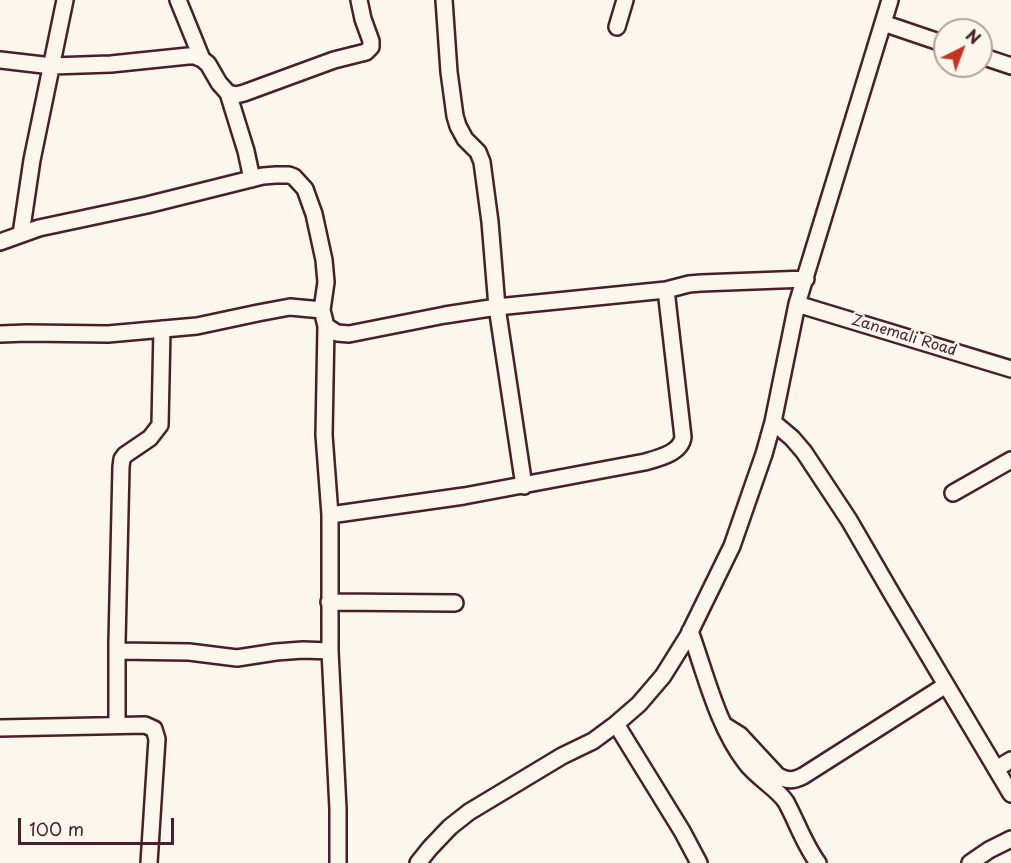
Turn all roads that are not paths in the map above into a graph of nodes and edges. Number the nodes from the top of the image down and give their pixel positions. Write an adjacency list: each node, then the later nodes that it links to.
1 (65, 0): 13 (street)
2 (178, 0): 10 (street)
3 (359, 0): 15 (street)
4 (444, 0): 22 (street)
5 (626, 0): 8 (street)
6 (890, 0): 7 (street)
7 (883, 23): 9 (street); 19 (street)
8 (616, 27)
9 (933, 40)
10 (202, 59): 13 (street); 15 (street)
11 (0, 60): 13 (street)
12 (993, 60): 14 (street)
13 (52, 66): 17 (street)
14 (1011, 66)
15 (228, 93): 16 (street)
16 (252, 179): 17 (street); 23 (street)
17 (21, 234): 18 (street)
18 (0, 242)
19 (806, 279): 20 (street); 21 (street)
20 (666, 290): 22 (street); 30 (street)
21 (798, 304): 27 (street, Zanemali Road); 28 (street)
22 (497, 307): 24 (street); 30 (street)
23 (322, 310): 24 (street); 25 (street)
24 (326, 326): 32 (street)
25 (162, 329): 26 (street); 36 (street)
26 (0, 334)
27 (1011, 369)
28 (773, 422): 35 (street); 38 (street)
29 (1011, 460): 31 (street)
30 (524, 486): 32 (street)
31 (953, 494)
32 (330, 515): 33 (street)
33 (329, 602): 34 (street); 37 (street)
34 (455, 603)
35 (690, 631): 39 (street); 41 (street)
36 (118, 651): 37 (street); 40 (street)
37 (330, 651): 48 (street)
38 (946, 685): 41 (street); 44 (street)
39 (616, 724): 49 (street); 50 (street)
40 (117, 725): 42 (street); 47 (street)
41 (724, 725): 51 (street)
42 (0, 728)
43 (1011, 760): 44 (street)
44 (996, 769): 45 (street)
45 (1011, 794)
46 (1011, 839): 52 (street)
47 (149, 863)
48 (338, 863)
49 (418, 863)
50 (699, 863)
51 (818, 863)
52 (970, 863)

